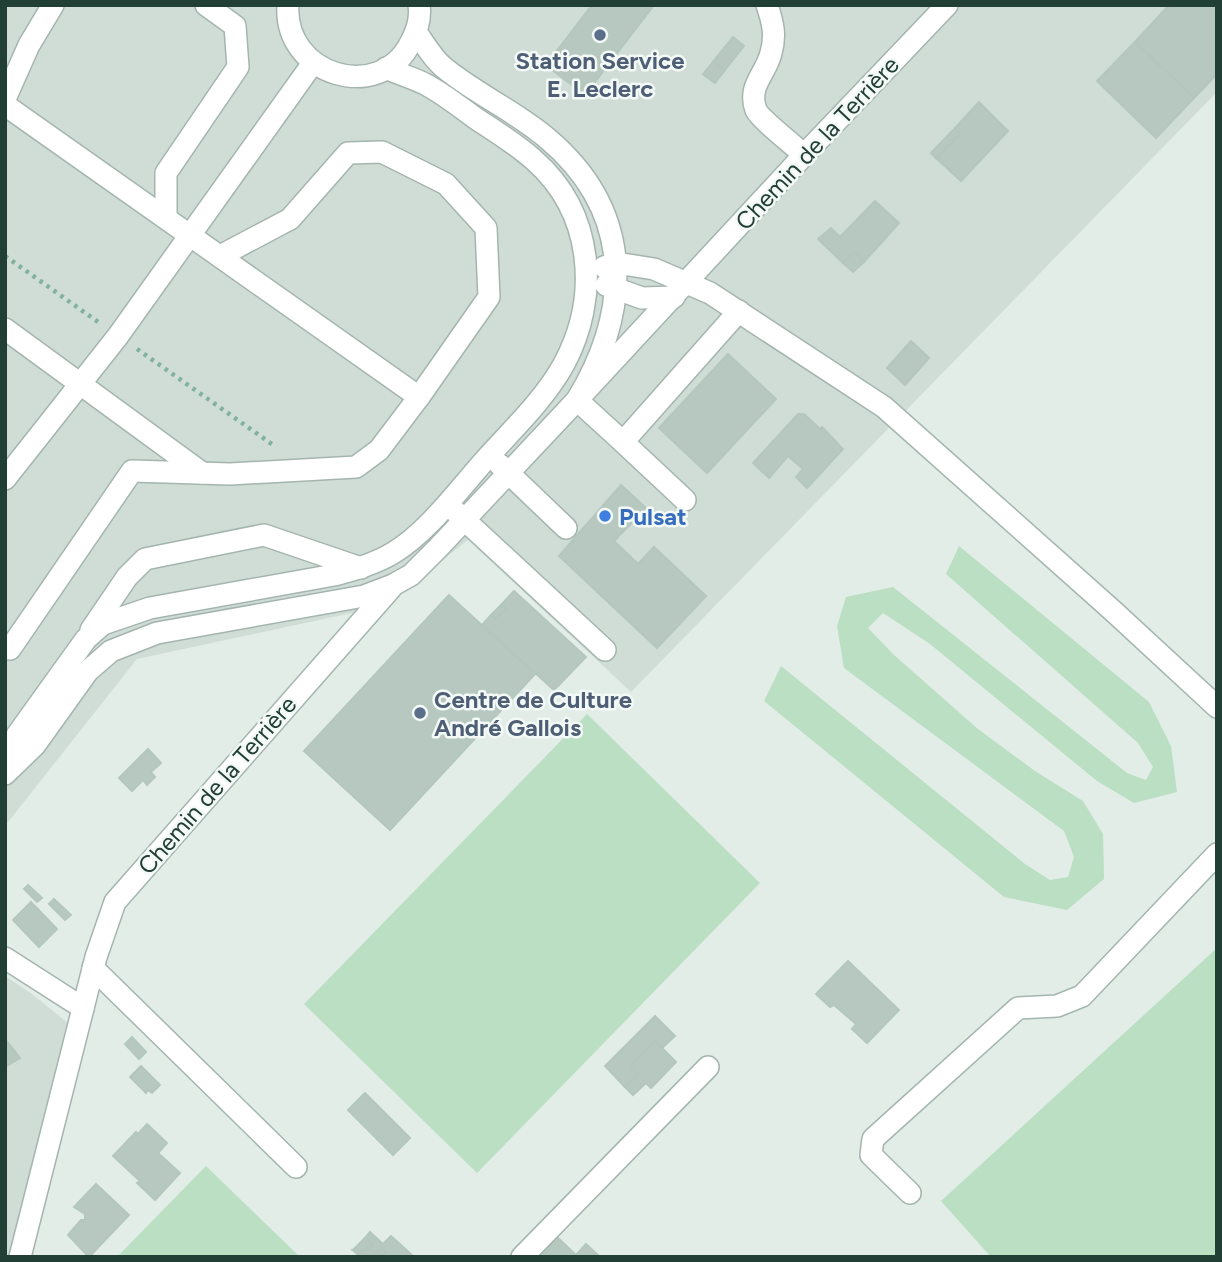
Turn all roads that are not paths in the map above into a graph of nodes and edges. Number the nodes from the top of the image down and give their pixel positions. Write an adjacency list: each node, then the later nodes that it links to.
1 (53, 5): 10 (street)
2 (206, 5): 13 (street)
3 (288, 5): 8 (street)
4 (419, 5): 7 (street)
5 (767, 5): 12 (street)
6 (947, 5): 12 (street, Chemin de la Terrière)
7 (416, 32): 9 (street); 16 (street)
8 (313, 63): 9 (street); 14 (street)
9 (386, 68): 17 (street)
10 (5, 99)
11 (5, 105): 13 (street)
12 (804, 155): 19 (street, Chemin de la Terrière)
13 (166, 218): 14 (street)
14 (189, 234): 15 (street); 22 (street)
15 (220, 256): 23 (street); 23 (street)
16 (616, 263): 17 (street); 18 (street); 19 (street)
17 (588, 277): 18 (street); 26 (street)
18 (617, 290): 19 (street); 24 (street)
19 (681, 290): 20 (street); 24 (street, Chemin de la Terrière)
20 (739, 311): 25 (street); 39 (street)
21 (5, 329): 22 (street)
22 (80, 383): 27 (street); 29 (street)
23 (419, 397): 27 (street)
24 (577, 400): 25 (street); 28 (street)
25 (622, 442): 30 (street)
26 (490, 454): 28 (street); 31 (street)
27 (202, 473): 37 (street)
28 (509, 473): 32 (street); 33 (street)
29 (5, 479)
30 (685, 499)
31 (446, 503): 32 (street); 34 (street)
32 (465, 520): 35 (street); 38 (street)
33 (566, 528)
34 (361, 568): 36 (street); 36 (street)
35 (393, 585): 42 (street); 45 (street, Chemin de la Terrière)
36 (86, 639): 40 (street)
37 (5, 646)
38 (605, 650)
39 (1217, 707)
40 (11, 730): 41 (street)
41 (5, 760)
42 (5, 774)
43 (1217, 854): 49 (street)
44 (5, 958): 46 (street)
45 (93, 968): 46 (street, Chemin de la Terrière); 48 (street)
46 (83, 1008): 50 (street, Chemin de la Terrière)
47 (708, 1067): 51 (street)
48 (296, 1167)
49 (910, 1193)
50 (20, 1257)
51 (522, 1257)

